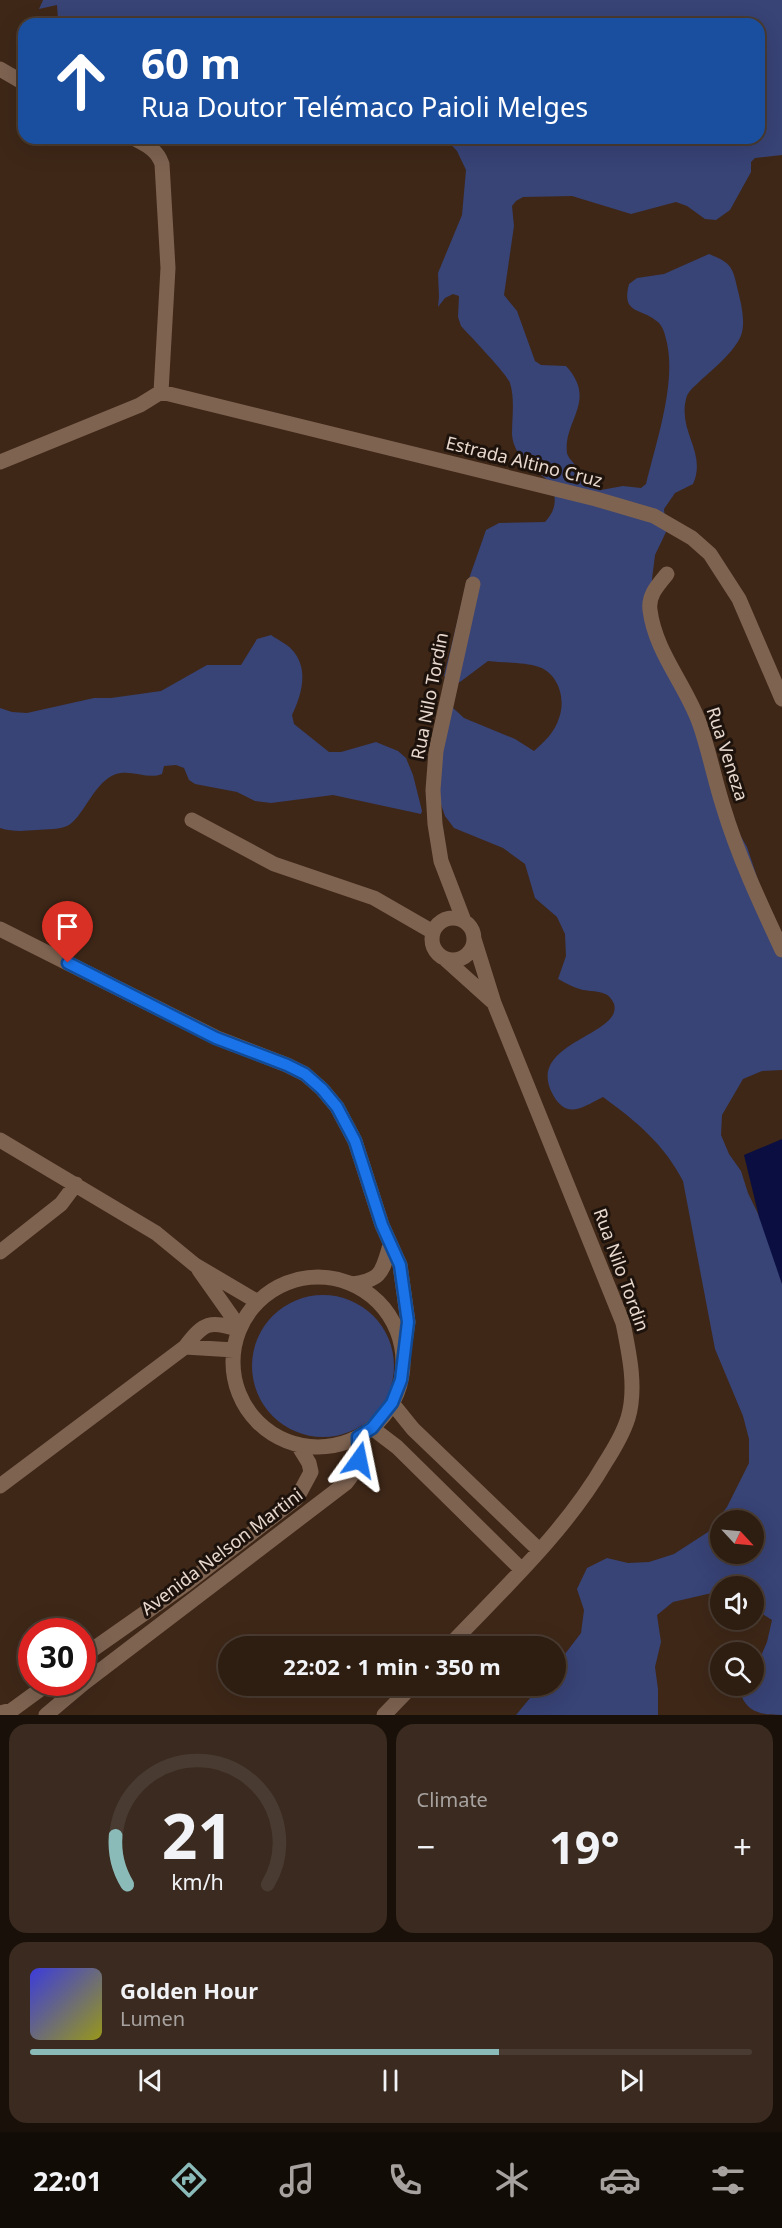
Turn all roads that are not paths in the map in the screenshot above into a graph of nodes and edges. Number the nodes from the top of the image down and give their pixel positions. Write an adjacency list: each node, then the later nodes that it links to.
1 (0, 69): 2 (street)
2 (18, 80)
3 (145, 144): 4 (street)
4 (161, 392): 5 (street); 8 (street, Estrada Altino Cruz)
5 (0, 462)
6 (667, 574): 14 (street, Rua Veneza)
7 (473, 584): 10 (street, Rua Nilo Tordin)
8 (782, 699)
9 (192, 820): 12 (street)
10 (464, 921): 12 (street); 13 (street)
11 (0, 929): 19 (street)
12 (433, 932): 15 (street)
13 (474, 939): 15 (street); 16 (street, Rua Nilo Tordin)
14 (782, 950)
15 (444, 958): 16 (street, Rua Nilo Tordin)
16 (494, 1003): 33 (street, Rua Nilo Tordin)
17 (0, 1140): 18 (street)
18 (76, 1184): 20 (street); 21 (street)
19 (390, 1245): 22 (street); 27 (street)
20 (0, 1252)
21 (195, 1265): 23 (street); 24 (street)
22 (352, 1284): 23 (street); 27 (street)
23 (258, 1302): 24 (street)
24 (240, 1329): 25 (street); 26 (street)
25 (185, 1347): 26 (street); 32 (street)
26 (234, 1350): 31 (street)
27 (403, 1355): 28 (street)
28 (392, 1403): 29 (street); 33 (street)
29 (372, 1428): 30 (street); 34 (street)
30 (358, 1437): 31 (street); 37 (street, Avenida Nelson Martini)
31 (298, 1445): 36 (street, Avenida Nelson Martini)
32 (0, 1486)
33 (540, 1550): 34 (street, Rua Nilo Tordin)
34 (522, 1570): 35 (street, Rua Nilo Tordin)
35 (459, 1636)
36 (96, 1647)
37 (96, 1672)
38 (31, 1696): 41 (street)
39 (67, 1696): 42 (street, Avenida Nelson Martini)
40 (402, 1696): 43 (street)
41 (0, 1713)
42 (46, 1715)
43 (384, 1715)

